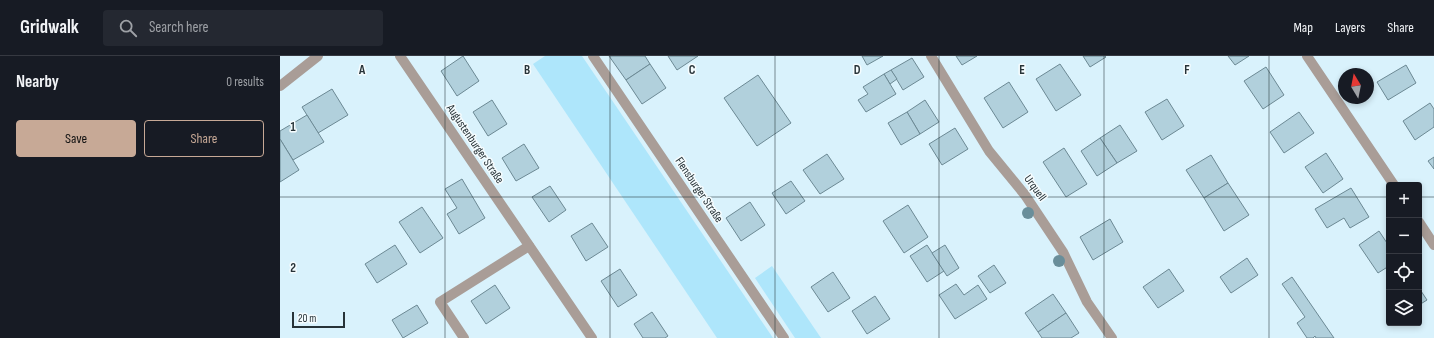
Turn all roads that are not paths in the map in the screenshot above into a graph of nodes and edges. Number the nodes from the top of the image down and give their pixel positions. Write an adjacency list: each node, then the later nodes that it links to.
1 (318, 56): 6 (street)
2 (400, 56): 10 (street, Augustenburger Straße)
3 (593, 56): 13 (street, Flensburger Straße)
4 (931, 56): 14 (street, Urquell)
5 (1307, 56): 7 (street)
6 (280, 86)
7 (1392, 182)
8 (1422, 227): 9 (street)
9 (1434, 245)
10 (530, 246): 11 (street); 12 (street, Augustenburger Straße)
11 (464, 338)
12 (592, 338)
13 (784, 338)
14 (1112, 338)

